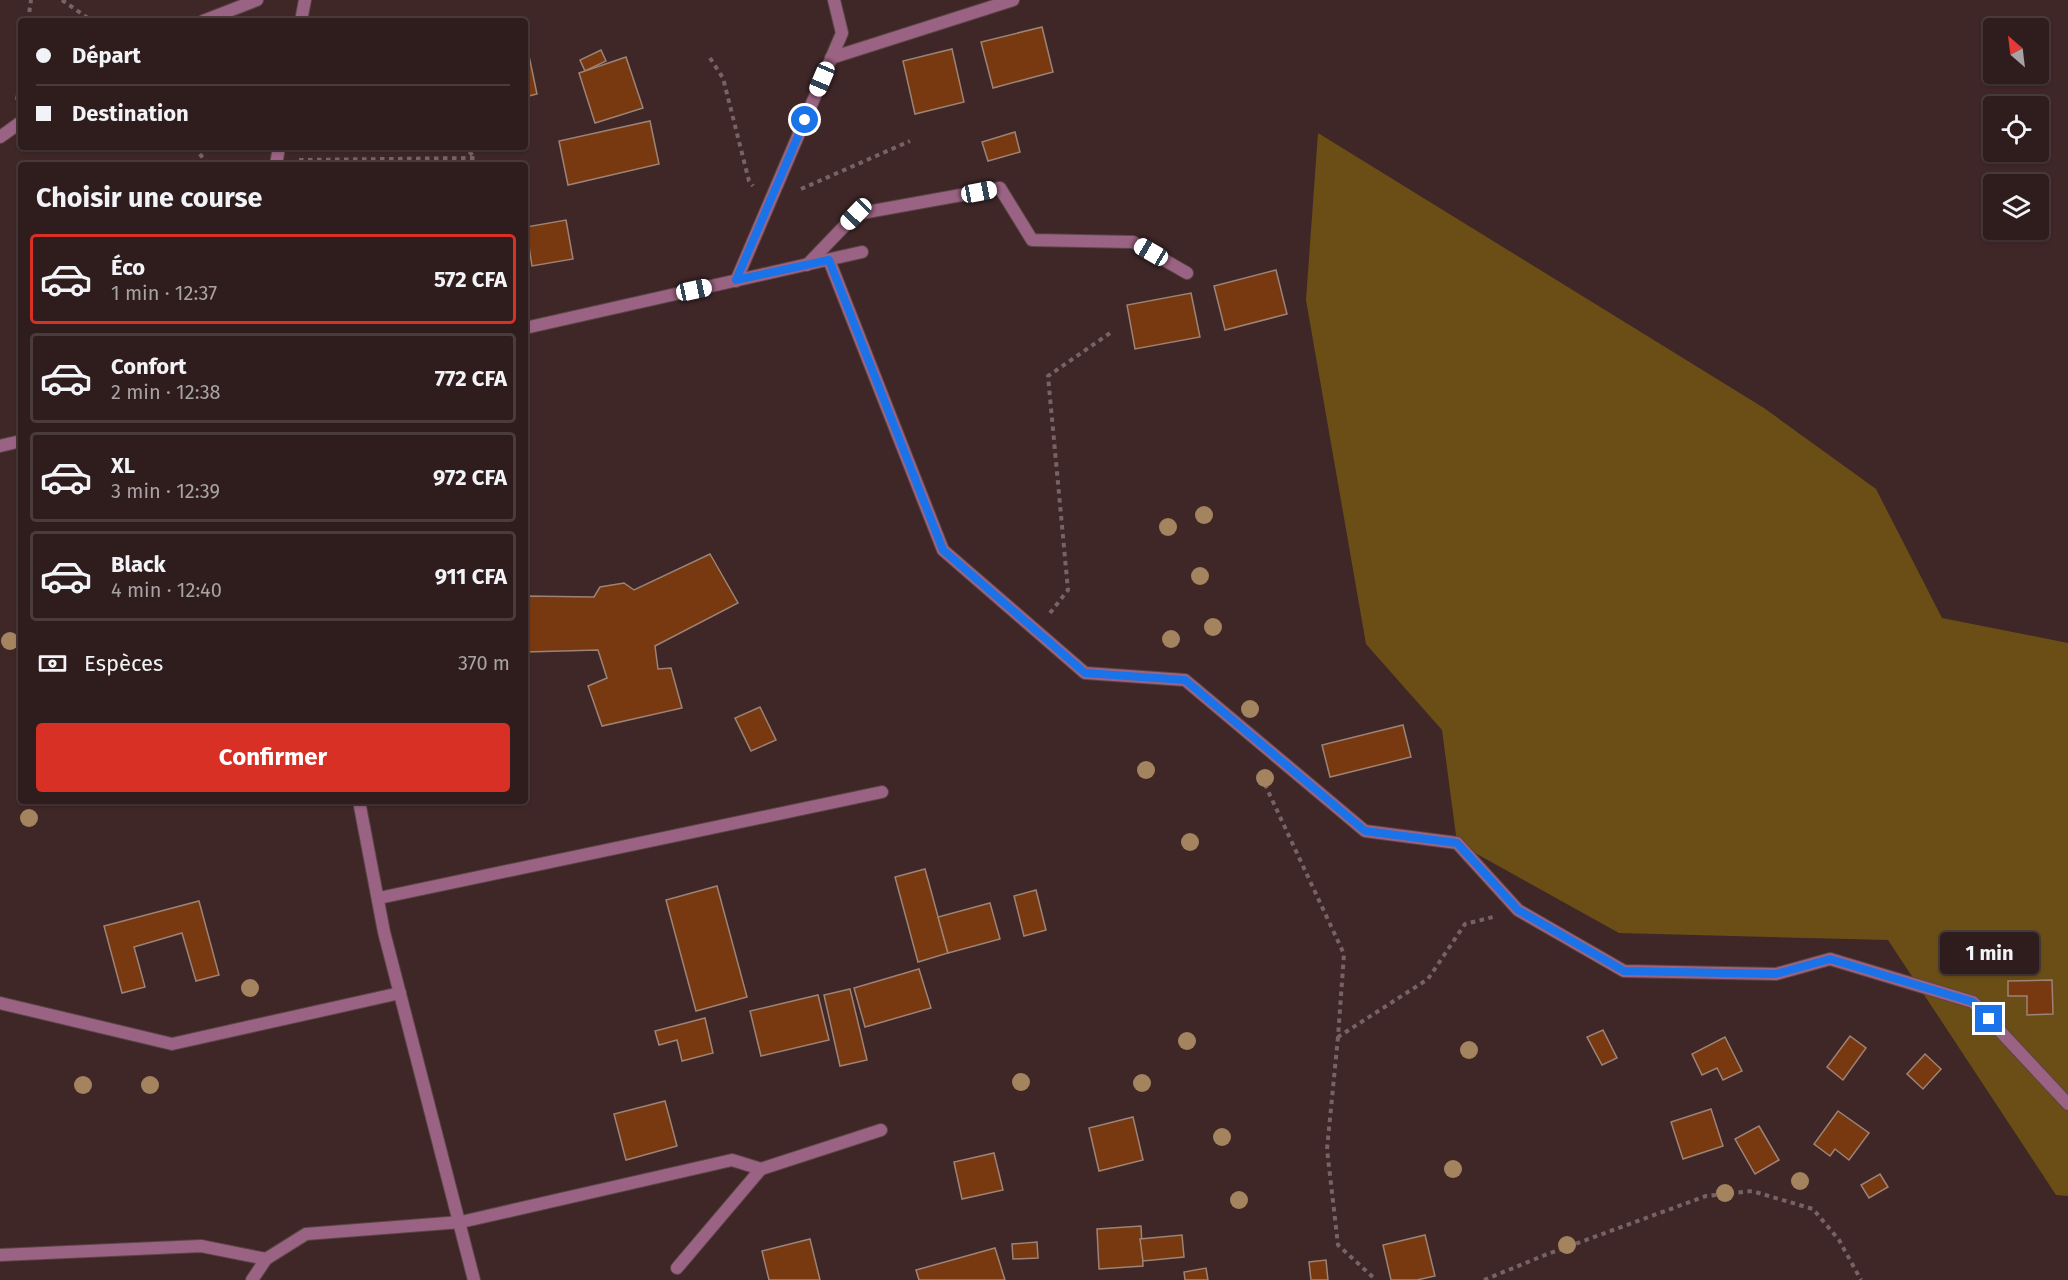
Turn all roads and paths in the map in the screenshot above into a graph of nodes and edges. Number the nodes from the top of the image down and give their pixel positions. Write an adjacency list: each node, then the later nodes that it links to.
1 (31, 0): 7 (path)
2 (62, 0): 8 (path)
3 (257, 0): 9 (street)
4 (304, 0): 10 (street)
5 (834, 0): 12 (street)
6 (1013, 0): 12 (street)
7 (28, 18)
8 (88, 18)
9 (211, 18)
10 (301, 18)
11 (710, 58): 20 (path)
12 (831, 58): 20 (street)
13 (18, 124): 14 (street)
14 (0, 137)
15 (910, 141): 20 (path)
16 (197, 150): 18 (path)
17 (468, 150): 19 (path)
18 (207, 162)
19 (316, 162)
20 (770, 203): 25 (street)
21 (862, 252): 22 (street)
22 (829, 260): 23 (street); 30 (street)
23 (807, 265): 24 (street); 25 (street)
24 (1187, 273)
25 (736, 280): 26 (street)
26 (528, 327)
27 (1113, 331): 30 (path)
28 (18, 442): 29 (street)
29 (0, 446)
30 (1036, 631): 35 (street)
31 (1258, 769): 38 (path)
32 (882, 792): 34 (street)
33 (360, 804): 34 (street)
34 (379, 898): 36 (street)
35 (1518, 910): 38 (path); 39 (street)
36 (400, 993): 37 (street); 42 (street)
37 (0, 1002)
38 (1338, 1037): 48 (path)
39 (2068, 1104)
40 (881, 1130): 41 (street)
41 (761, 1169): 42 (street); 45 (street)
42 (461, 1222): 44 (street); 47 (street)
43 (0, 1255): 44 (street)
44 (266, 1258): 46 (street)
45 (677, 1268)
46 (252, 1280)
47 (474, 1280)
48 (1376, 1280)
49 (1484, 1280): 50 (path)
50 (1861, 1280)

